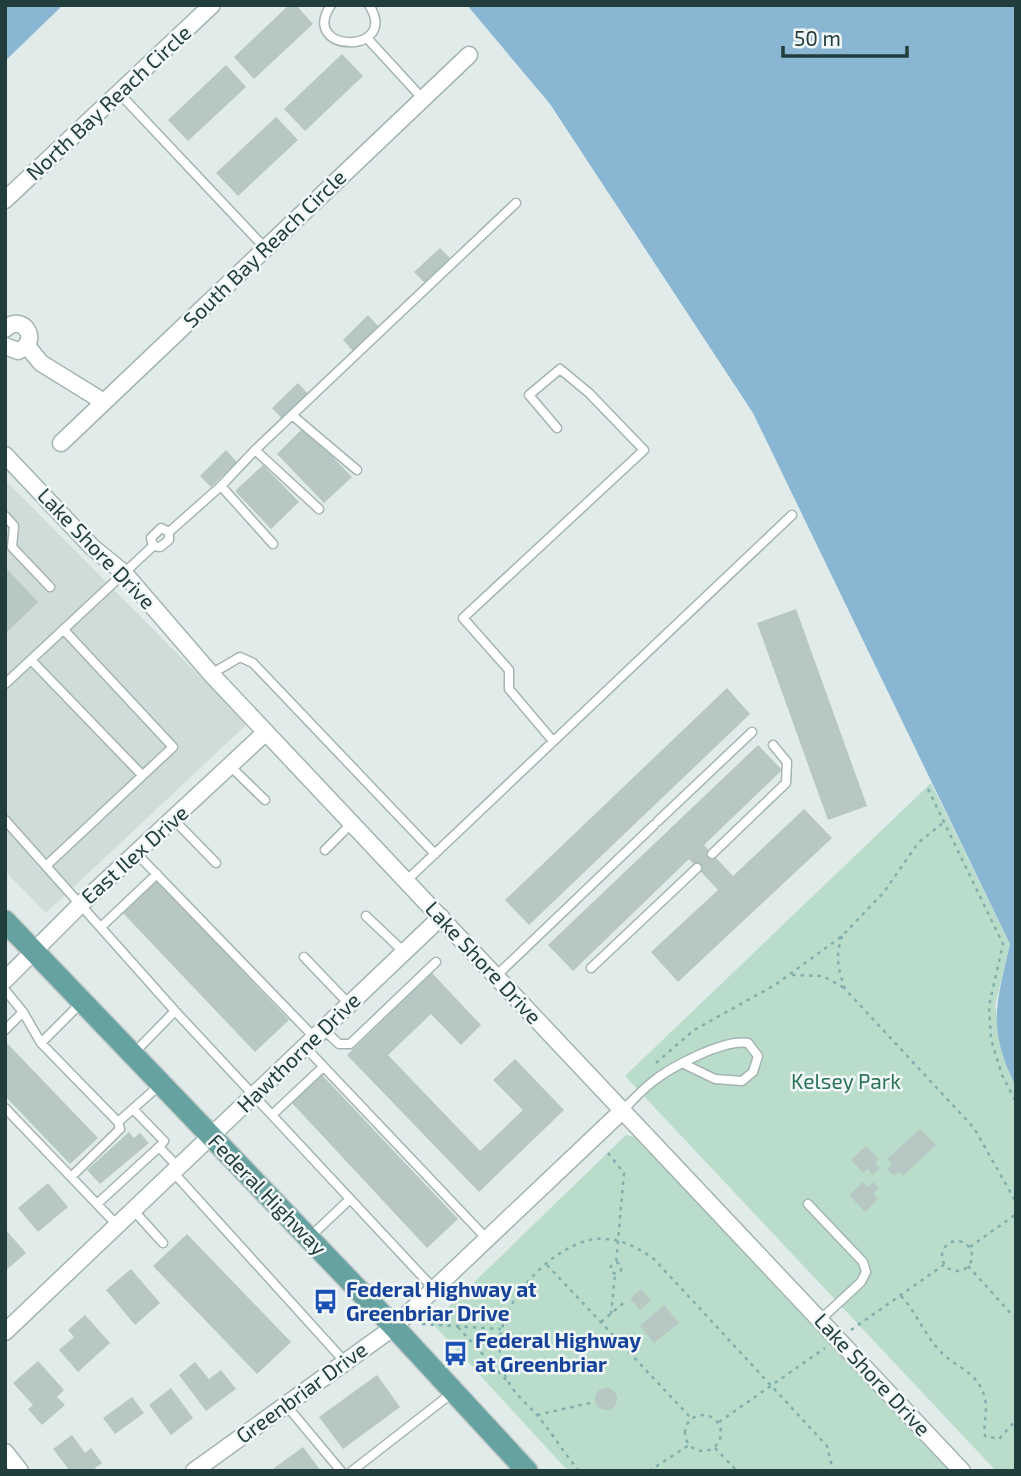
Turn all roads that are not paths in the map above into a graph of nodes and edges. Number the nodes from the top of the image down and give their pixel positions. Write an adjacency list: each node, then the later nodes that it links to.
1 (212, 5): 6 (street, North Bay Reach Circle)
2 (331, 5): 4 (lane)
3 (369, 5): 4 (lane)
4 (367, 38): 7 (lane)
5 (469, 55): 7 (street, South Bay Reach Circle)
6 (119, 93): 8 (street, North Bay Reach Circle); 10 (lane)
7 (423, 99): 10 (street, South Bay Reach Circle)
8 (5, 200)
9 (516, 203): 15 (lane)
10 (266, 249): 14 (street, South Bay Reach Circle)
11 (7, 325): 12 (street)
12 (17, 348): 13 (street); 14 (street)
13 (5, 364)
14 (104, 402): 17 (street, South Bay Reach Circle)
15 (292, 415): 18 (lane); 20 (lane)
16 (557, 428): 37 (lane)
17 (61, 443)
18 (255, 450): 21 (lane); 22 (lane)
19 (5, 455): 29 (street, Lake Shore Drive)
20 (357, 470)
21 (221, 486): 25 (lane); 26 (lane)
22 (319, 509)
23 (792, 515): 37 (lane)
24 (5, 516): 28 (lane)
25 (169, 532): 27 (lane); 27 (lane)
26 (273, 544)
27 (153, 545): 29 (lane)
28 (8, 550): 30 (lane)
29 (124, 573): 31 (lane); 33 (street, Lake Shore Drive)
30 (50, 587)
31 (64, 629): 32 (lane); 40 (lane)
32 (31, 660): 34 (lane); 40 (lane)
33 (211, 674): 35 (street, Lake Shore Drive); 46 (lane)
34 (5, 684)
35 (266, 732): 39 (street, East Ilex Drive); 44 (street, Lake Shore Drive)
36 (752, 732): 64 (lane)
37 (553, 741): 46 (lane)
38 (773, 745): 47 (lane)
39 (230, 766): 41 (lane); 43 (street, East Ilex Drive)
40 (142, 775): 50 (lane)
41 (265, 800)
42 (5, 820): 50 (lane)
43 (174, 820): 48 (street, East Ilex Drive); 49 (lane)
44 (352, 823): 45 (lane); 53 (street, Lake Shore Drive)
45 (325, 850)
46 (435, 854): 53 (lane)
47 (712, 854)
48 (138, 855): 52 (lane); 54 (street, East Ilex Drive)
49 (216, 863)
50 (48, 864): 54 (lane)
51 (696, 868): 63 (lane)
52 (157, 874): 58 (lane); 72 (lane)
53 (406, 881): 56 (street, Lake Shore Drive)
54 (82, 903): 58 (lane); 59 (street, East Ilex Drive)
55 (366, 916): 60 (lane)
56 (441, 917): 60 (street, Hawthorne Drive); 64 (street, Lake Shore Drive)
57 (5, 921): 59 (main road, Federal Highway)
58 (102, 926): 69 (lane)
59 (35, 952): 65 (street, East Ilex Drive); 67 (main road, Federal Highway)
60 (404, 952): 68 (street, Hawthorne Drive)
61 (304, 957): 68 (lane)
62 (436, 961): 72 (lane)
63 (591, 968)
64 (496, 976): 81 (street, Lake Shore Drive)
65 (5, 980)
66 (5, 990): 70 (lane)
67 (83, 1002): 73 (lane); 74 (main road, Federal Highway)
68 (349, 1005): 72 (street, Hawthorne Drive)
69 (175, 1011): 74 (lane); 78 (lane)
70 (23, 1012): 71 (lane); 73 (lane)
71 (5, 1030)
72 (314, 1038): 76 (lane); 78 (street, Hawthorne Drive)
73 (41, 1043): 83 (lane)
74 (133, 1054): 77 (main road, Federal Highway)
75 (684, 1064): 75 (lane); 81 (lane)
76 (323, 1067): 82 (lane); 94 (lane)
77 (161, 1084): 80 (lane); 84 (main road, Federal Highway)
78 (254, 1096): 82 (lane); 84 (street, Hawthorne Drive)
79 (5, 1108): 87 (lane)
80 (133, 1109): 83 (lane); 85 (lane)
81 (623, 1111): 94 (street, Greenbriar Drive); 97 (street, Lake Shore Drive)
82 (272, 1115): 88 (lane)
83 (118, 1122): 87 (lane)
84 (211, 1136): 86 (street, Hawthorne Drive); 93 (main road, Federal Highway)
85 (159, 1147): 86 (lane); 89 (lane)
86 (176, 1170): 91 (street, Hawthorne Drive); 100 (lane)
87 (71, 1177): 89 (lane)
88 (350, 1199): 93 (lane); 96 (lane)
89 (97, 1204): 92 (lane)
90 (808, 1204): 97 (lane)
91 (134, 1211): 92 (street, Hawthorne Drive); 95 (lane)
92 (117, 1226): 99 (street, Hawthorne Drive)
93 (309, 1238): 98 (main road, Federal Highway)
94 (487, 1238): 96 (street, Greenbriar Drive)
95 (163, 1243)
96 (434, 1289): 98 (street, Greenbriar Drive)
97 (820, 1320): 109 (street, Lake Shore Drive)
98 (394, 1327): 100 (street, Greenbriar Drive); 101 (main road, Federal Highway)
99 (5, 1332)
100 (345, 1362): 102 (street, Greenbriar Drive)
101 (454, 1392): 107 (lane); 108 (main road, Federal Highway)
102 (286, 1405): 105 (street, Greenbriar Drive); 106 (lane)
103 (5, 1452): 104 (street)
104 (20, 1471)
105 (194, 1471)
106 (341, 1471)
107 (352, 1471)
108 (527, 1471)
109 (962, 1471)

